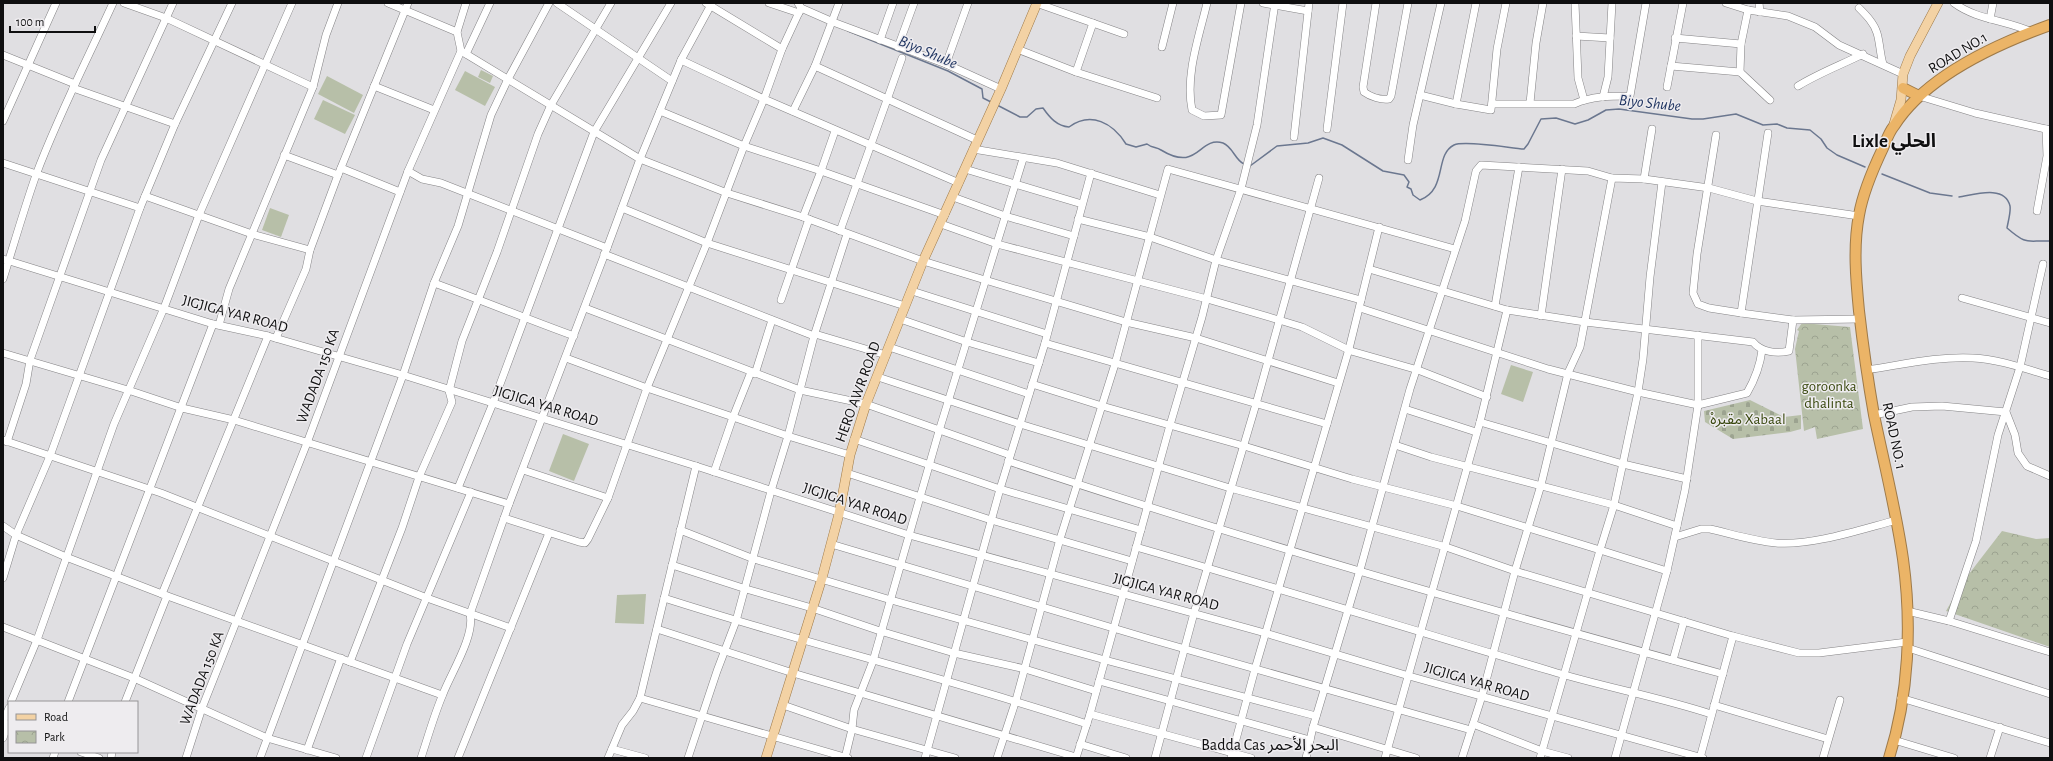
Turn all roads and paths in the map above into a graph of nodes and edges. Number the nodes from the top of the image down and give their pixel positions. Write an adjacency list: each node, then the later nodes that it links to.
1 (56, 3): 78 (street)
2 (113, 3): 86 (street)
3 (124, 3): 50 (street)
4 (173, 3): 50 (street)
5 (232, 3): 63 (street)
6 (292, 3): 75 (street)
7 (338, 3): 90 (street)
8 (388, 3): 44 (street)
9 (466, 3): 56 (street)
10 (490, 3): 69 (street, WADADA 150 KA)
11 (549, 3): 84 (street)
12 (557, 3): 55 (street)
13 (611, 3): 55 (street)
14 (671, 3): 72 (street)
15 (770, 3): 45 (street)
16 (839, 3): 52 (street)
17 (893, 3): 62 (street)
18 (914, 3): 65 (street)
19 (968, 3): 76 (street)
20 (1037, 3): 53 (street); 67 (main road, HERO AWR ROAD)
21 (1173, 3): 66 (street)
22 (1207, 3): 23 (street)
23 (1241, 3)
24 (1263, 3): 43 (street)
25 (1309, 3): 48 (street)
26 (1344, 3): 112 (street)
27 (1376, 3): 28 (street)
28 (1408, 3)
29 (1441, 3): 93 (street)
30 (1476, 3): 102 (street)
31 (1506, 3): 103 (street)
32 (1543, 3): 101 (street)
33 (1575, 3): 59 (street)
34 (1612, 3): 60 (street)
35 (1646, 3): 94 (street)
36 (1682, 3): 61 (street)
37 (1726, 3): 47 (street)
38 (1759, 3): 49 (street)
39 (1938, 3): 83 (main road)
40 (1954, 3): 51 (street)
41 (1993, 3): 51 (street)
42 (709, 4): 68 (street); 74 (street)
43 (1275, 4): 48 (street); 144 (street)
44 (406, 6): 56 (street); 87 (street)
45 (799, 8): 52 (street); 68 (street)
46 (1859, 8): 77 (street)
47 (1748, 10): 49 (street); 64 (street)
48 (1308, 11): 119 (street)
49 (1760, 12): 70 (street)
50 (166, 18): 63 (street); 105 (street)
51 (1990, 19): 57 (street)
52 (833, 22): 62 (street); 79 (street)
53 (1093, 23): 58 (street); 81 (street)
54 (2050, 25): 57 (highway, ROAD NO.1)
55 (595, 28): 72 (street); 104 (street)
56 (457, 32): 69 (street)
57 (2032, 32): 95 (highway, ROAD NO.1)
58 (1124, 34)
59 (1576, 36): 60 (street); 99 (street)
60 (1610, 38): 94 (street)
61 (1675, 38): 64 (street); 80 (street)
62 (880, 40): 65 (street)
63 (215, 41): 75 (street); 110 (street)
64 (1741, 44): 82 (street)
65 (898, 47): 76 (street)
66 (1162, 47)
67 (1017, 49): 81 (street); 92 (main road, HERO AWR ROAD)
68 (782, 50): 97 (street)
69 (463, 52): 84 (street); 106 (street, WADADA 150 KA)
70 (1863, 54): 77 (street); 89 (street)
71 (3, 55): 78 (street)
72 (637, 58): 85 (street); 116 (street)
73 (902, 58): 98 (street)
74 (681, 60): 85 (street); 97 (street)
75 (265, 64): 90 (street); 159 (street)
76 (946, 64): 92 (street)
77 (1883, 64): 83 (street)
78 (28, 66): 86 (street); 109 (street)
79 (815, 66): 98 (street); 108 (street)
80 (1671, 66): 82 (street); 88 (street)
81 (1076, 72): 96 (street)
82 (1740, 72): 100 (street)
83 (1903, 74): 91 (main road)
84 (508, 79): 104 (street); 148 (street)
85 (672, 81): 107 (street)
86 (74, 86): 105 (street); 135 (street)
87 (374, 86): 106 (street); 131 (street)
88 (1667, 86)
89 (1798, 86)
90 (313, 87): 123 (street)
91 (1902, 88): 95 (highway); 111 (main road)
92 (1001, 89): 120 (main road, HERO AWR ROAD)
93 (1420, 95): 102 (street); 126 (street)
94 (1603, 96): 99 (street)
95 (1919, 96): 111 (highway, ROAD NO.1); 113 (street)
96 (1157, 98)
97 (764, 99): 108 (street); 122 (street)
98 (888, 99): 120 (street); 121 (street)
99 (1584, 100): 101 (street)
100 (1770, 100)
101 (1530, 103): 103 (street)
102 (1456, 104): 103 (street)
103 (1492, 104)
104 (551, 105): 116 (street); 158 (street)
105 (126, 106): 110 (street); 145 (street)
106 (434, 110): 132 (street, WADADA 150 KA)
107 (660, 111): 122 (street); 124 (street)
108 (793, 111): 115 (street)
109 (3, 121)
110 (175, 124): 150 (street)
111 (1894, 125): 162 (highway, ROAD NO. 1)
112 (1327, 129)
113 (2048, 129): 157 (street)
114 (1652, 130): 138 (street)
115 (835, 131): 121 (street); 133 (street)
116 (594, 132): 124 (street); 167 (street)
117 (1768, 133): 152 (street)
118 (1716, 135): 143 (street)
119 (1294, 137)
120 (975, 144): 125 (street); 129 (main road, HERO AWR ROAD)
121 (871, 145): 140 (street); 141 (street)
122 (744, 146): 133 (street); 147 (street)
123 (284, 155): 131 (street); 169 (street)
124 (640, 159): 147 (street); 155 (street)
125 (1023, 159): 134 (street); 142 (street)
126 (1408, 160)
127 (3, 163): 135 (street)
128 (1519, 167): 130 (street); 174 (street); 202 (street)
129 (965, 169): 140 (main road, HERO AWR ROAD); 142 (street)
130 (1562, 169): 137 (street); 208 (street)
131 (340, 171): 146 (street); 175 (street)
132 (408, 171): 146 (street, WADADA 150 KA); 148 (street)
133 (821, 171): 141 (street); 163 (street)
134 (1091, 173): 149 (street); 153 (street)
135 (37, 174): 145 (street); 177 (street)
136 (1319, 178): 156 (street)
137 (1612, 178): 138 (street); 217 (street)
138 (1644, 178): 139 (street)
139 (1662, 182): 143 (street); 220 (street)
140 (959, 183): 151 (main road, HERO AWR ROAD)
141 (857, 184): 160 (street); 168 (street)
142 (1015, 185): 153 (street); 161 (street)
143 (1709, 188): 152 (street); 207 (street)
144 (1241, 189): 149 (street); 156 (street); 178 (street)
145 (89, 191): 154 (street); 184 (street)
146 (400, 192): 237 (street, WADADA 150 KA)
147 (727, 193): 163 (street); 172 (street)
148 (467, 195): 158 (street); 190 (street)
149 (1160, 195): 171 (street)
150 (145, 196): 154 (street); 159 (street)
151 (953, 197): 160 (main road, HERO AWR ROAD); 161 (street)
152 (1757, 201): 162 (street); 207 (street)
153 (1082, 204): 164 (street)
154 (140, 208): 192 (street)
155 (622, 208): 172 (street); 176 (street)
156 (1309, 208): 166 (street); 188 (street)
157 (2037, 210)
158 (512, 211): 167 (street); 195 (street)
159 (199, 215): 169 (street); 203 (street)
160 (945, 215): 165 (main road, HERO AWR ROAD)
161 (1005, 216): 170 (street); 173 (street)
162 (1859, 216): 212 (highway, ROAD NO. 1)
163 (806, 218): 168 (street); 182 (street)
164 (1078, 219): 170 (street); 171 (street)
165 (941, 224): 173 (street); 179 (main road, HERO AWR ROAD)
166 (1379, 226): 174 (street); 183 (street)
167 (557, 230): 176 (street); 210 (street)
168 (843, 232): 179 (street); 189 (street)
169 (252, 234): 175 (street); 219 (street)
170 (1074, 236): 180 (street)
171 (1150, 237): 178 (street); 187 (street)
172 (707, 243): 182 (street); 191 (street)
173 (997, 244): 180 (street); 186 (street)
174 (1455, 249): 194 (street)
175 (310, 250): 227 (street)
176 (606, 251): 191 (street); 204 (street)
177 (6, 260): 184 (street, JIGJIGA YAR ROAD); 185 (street)
178 (1216, 260): 188 (street); 197 (street)
179 (923, 261): 186 (street); 193 (main road, HERO AWR ROAD)
180 (1066, 263): 187 (street); 199 (street)
181 (2043, 264): 209 (street)
182 (791, 269): 189 (street); 198 (street)
183 (1369, 269): 194 (street); 200 (street)
184 (59, 276): 192 (street, JIGJIGA YAR ROAD); 239 (street)
185 (3, 279)
186 (985, 280): 199 (street); 205 (street)
187 (1138, 280): 197 (street); 216 (street)
188 (1290, 281): 200 (street); 214 (street)
189 (830, 282): 201 (street); 223 (street)
190 (434, 283): 195 (street); 250 (street)
191 (688, 287): 213 (street); 229 (street)
192 (109, 291): 203 (street, JIGJIGA YAR ROAD); 249 (street)
193 (912, 291): 201 (main road, HERO AWR ROAD); 205 (street)
194 (1441, 292): 202 (street); 221 (street)
195 (479, 298): 210 (street); 258 (street)
196 (1962, 298): 209 (street)
197 (1207, 299): 214 (street); 228 (street)
198 (780, 300)
199 (1056, 302): 216 (street); 222 (street)
200 (1361, 304): 221 (street); 232 (street)
201 (905, 306): 211 (main road, HERO AWR ROAD)
202 (1495, 306): 206 (street)
203 (164, 308): 219 (street, JIGJIGA YAR ROAD); 257 (street)
204 (585, 308): 226 (street); 229 (street)
205 (976, 310): 222 (street); 230 (street)
206 (1507, 310): 208 (street); 236 (street)
207 (1741, 313): 215 (street)
208 (1541, 316): 217 (street)
209 (2031, 317): 218 (street); 243 (street)
210 (526, 318): 226 (street); 264 (street)
211 (900, 319): 230 (street); 234 (main road, HERO AWR ROAD)
212 (1860, 319): 215 (street); 246 (highway, ROAD NO. 1)
213 (772, 320): 223 (street); 247 (street)
214 (1279, 320): 232 (street); 240 (street)
215 (1793, 320): 233 (street)
216 (1126, 322): 228 (street); 242 (street)
217 (1585, 322): 220 (street); 248 (street)
218 (2050, 323)
219 (216, 324): 225 (street, JIGJIGA YAR ROAD); 269 (street)
220 (1645, 328): 224 (street); 260 (street)
221 (1430, 330): 236 (street); 245 (street)
222 (1047, 334): 231 (street)
223 (814, 335): 234 (street); 259 (street)
224 (1698, 335): 233 (street); 267 (street)
225 (268, 336): 227 (street, JIGJIGA YAR ROAD); 275 (street)
226 (574, 336): 238 (street)
227 (276, 338): 237 (street, JIGJIGA YAR ROAD)
228 (1196, 338): 240 (street); 253 (street)
229 (666, 340): 247 (street); 256 (street)
230 (967, 342): 241 (street); 244 (street)
231 (1045, 344): 241 (street); 242 (street)
232 (1349, 349): 245 (street); 254 (street)
233 (1762, 350): 267 (street)
234 (888, 351): 244 (street); 252 (main road, HERO AWR ROAD)
235 (3, 353): 239 (street)
236 (1497, 353): 248 (street); 262 (street)
237 (339, 357): 250 (street, JIGJIGA YAR ROAD); 285 (street, WADADA 150 KA)
238 (566, 358): 256 (street); 274 (street)
239 (30, 360): 249 (street); 284 (street)
240 (1267, 361): 254 (street); 266 (street)
241 (1039, 362): 255 (street)
242 (1115, 364): 253 (street); 268 (street)
243 (2020, 367): 246 (street); 251 (street); 271 (street)
244 (959, 370): 261 (street); 263 (street)
245 (1418, 370): 262 (street); 270 (street)
246 (1866, 370): 272 (highway, ROAD NO. 1)
247 (753, 373): 259 (street); 273 (street)
248 (1568, 373): 260 (street); 288 (street)
249 (79, 375): 257 (street); 292 (street)
250 (403, 375): 258 (street, JIGJIGA YAR ROAD); 294 (street)
251 (2050, 376)
252 (878, 377): 263 (street); 265 (main road, HERO AWR ROAD)
253 (1183, 382): 266 (street); 279 (street)
254 (1338, 383): 278 (street)
255 (1032, 384): 261 (street); 268 (street)
256 (647, 388): 273 (street); 286 (street)
257 (128, 390): 269 (street); 302 (street)
258 (449, 390): 264 (street, JIGJIGA YAR ROAD); 306 (street)
259 (800, 390): 265 (street); 282 (street)
260 (1638, 392): 267 (street); 295 (street)
261 (1029, 394): 277 (street)
262 (1487, 397): 276 (street)
263 (949, 401): 277 (street); 280 (street)
264 (493, 403): 274 (street, JIGJIGA YAR ROAD); 311 (street)
265 (866, 404): 280 (street); 283 (main road, HERO AWR ROAD)
266 (1256, 404): 278 (street); 290 (street)
267 (1698, 405): 307 (street)
268 (1102, 406): 279 (street); 287 (street)
269 (182, 408): 275 (street); 313 (street)
270 (1405, 409): 281 (street); 289 (street)
271 (2006, 412): 272 (street); 305 (street); 386 (street)
272 (1874, 415): 329 (highway, ROAD NO. 1)
273 (733, 417): 282 (street); 303 (street)
274 (542, 418): 286 (street, JIGJIGA YAR ROAD); 301 (street)
275 (234, 420): 285 (street); 322 (street)
276 (1480, 422): 281 (street); 288 (street)
277 (1020, 424): 287 (street); 293 (street)
278 (1327, 424): 300 (street)
279 (1170, 425): 290 (street); 296 (street)
280 (939, 431): 293 (street); 298 (street)
281 (1476, 432): 299 (street)
282 (788, 436): 291 (street); 315 (street)
283 (854, 439): 291 (main road, HERO AWR ROAD); 298 (street)
284 (5, 441): 292 (street)
285 (307, 443): 294 (street); 340 (street, WADADA 150 KA)
286 (627, 444): 297 (street, JIGJIGA YAR ROAD); 318 (street)
287 (1089, 444): 296 (street); 308 (street)
288 (1551, 444): 295 (street); 309 (street)
289 (1395, 445): 299 (street); 310 (street)
290 (1244, 446): 300 (street); 312 (street)
291 (850, 455): 304 (main road, HERO AWR ROAD)
292 (50, 456): 302 (street); 338 (street)
293 (1009, 458): 308 (street); 314 (street)
294 (370, 463): 306 (street); 352 (street)
295 (1623, 464): 307 (street); 320 (street)
296 (1159, 465): 312 (street); 323 (street)
297 (696, 466): 303 (street, JIGJIGA YAR ROAD); 335 (street)
298 (929, 466): 314 (street); 317 (street)
299 (1468, 467): 309 (street); 321 (street)
300 (1315, 468): 310 (street); 325 (street)
301 (523, 470): 318 (street); 319 (street)
302 (98, 471): 313 (street); 349 (street)
303 (714, 472): 315 (street, JIGJIGA YAR ROAD)
304 (847, 473): 317 (street); 326 (main road, HERO AWR ROAD)
305 (2050, 476)
306 (419, 477): 311 (street); 363 (street)
307 (1687, 479): 331 (street)
308 (1077, 484): 323 (street); 324 (street)
309 (1541, 485): 320 (street); 333 (street)
310 (1383, 487): 321 (street); 332 (street)
311 (458, 488): 316 (street)
312 (1230, 488): 325 (street); 334 (street)
313 (149, 489): 322 (street); 360 (street)
314 (1000, 489): 324 (street); 328 (street)
315 (770, 491): 326 (street, JIGJIGA YAR ROAD); 350 (street)
316 (471, 492): 319 (street); 371 (street)
317 (920, 497): 328 (street); 339 (street)
318 (608, 498): 337 (street)
319 (509, 504): 327 (street)
320 (1614, 505): 331 (street); 346 (street)
321 (1457, 506): 333 (street); 345 (street)
322 (198, 507): 340 (street); 370 (street)
323 (1148, 508): 334 (street); 336 (street)
324 (1069, 510): 336 (street); 342 (street)
325 (1303, 510): 332 (street); 347 (street)
326 (839, 514): 339 (street, JIGJIGA YAR ROAD); 343 (main road, HERO AWR ROAD)
327 (504, 518): 337 (street); 381 (street)
328 (992, 520): 342 (street); 348 (street)
329 (1897, 520): 341 (street); 377 (highway, ROAD NO. 1)
330 (3, 526): 338 (street)
331 (1677, 526): 341 (street)
332 (1372, 528): 345 (street); 356 (street)
333 (1528, 528): 346 (street); 357 (street)
334 (1220, 529): 347 (street); 355 (street)
335 (680, 530): 350 (street); 354 (street)
336 (1141, 530): 344 (street)
337 (549, 533): 389 (street)
338 (16, 535): 349 (street); 361 (street)
339 (909, 535): 348 (street, JIGJIGA YAR ROAD); 353 (street)
340 (270, 537): 352 (street); 383 (street, WADADA 150 KA)
341 (1675, 537): 358 (street)
342 (1060, 539): 351 (street); 359 (street)
343 (831, 544): 353 (street); 362 (main road, HERO AWR ROAD)
344 (1136, 547): 351 (street); 355 (street)
345 (1446, 547): 357 (street); 367 (street)
346 (1600, 550): 358 (street); 368 (street)
347 (1290, 552): 356 (street); 365 (street)
348 (982, 555): 359 (street, JIGJIGA YAR ROAD); 364 (street)
349 (66, 557): 360 (street); 396 (street)
350 (754, 559): 362 (street); 366 (street)
351 (1132, 561): 369 (street)
352 (334, 562): 363 (street); 399 (street)
353 (900, 564): 364 (street); 373 (street)
354 (672, 565): 366 (street); 372 (street)
355 (1209, 568): 365 (street); 380 (street)
356 (1360, 570): 367 (street); 376 (street)
357 (1515, 571): 368 (street); 378 (street)
358 (1667, 571): 379 (street)
359 (1050, 574): 369 (street, JIGJIGA YAR ROAD); 374 (street)
360 (115, 576): 370 (street); 408 (street)
361 (3, 578)
362 (822, 578): 373 (street); 375 (main road, HERO AWR ROAD)
363 (382, 580): 371 (street); 413 (street)
364 (974, 588): 374 (street); 382 (street)
365 (1279, 588): 376 (street); 392 (street)
366 (746, 589): 375 (street); 384 (street)
367 (1432, 592): 378 (street); 393 (street)
368 (1588, 592): 379 (street); 394 (street)
369 (1123, 594): 380 (street, JIGJIGA YAR ROAD); 388 (street)
370 (165, 595): 383 (street); 420 (street)
371 (427, 598): 381 (street); 421 (street)
372 (664, 598): 384 (street); 390 (street)
373 (890, 600): 382 (street); 391 (street)
374 (1041, 606): 388 (street); 397 (street)
375 (812, 608): 391 (street); 398 (main road, HERO AWR ROAD)
376 (1348, 611): 393 (street); 406 (street)
377 (1907, 611): 386 (street); 400 (highway, ROAD NO. 1)
378 (1504, 612): 394 (street); 407 (street)
379 (1656, 612): 385 (street); 403 (street)
380 (1194, 613): 392 (street, JIGJIGA YAR ROAD); 401 (street)
381 (470, 614): 389 (street); 430 (street)
382 (964, 620): 397 (street); 405 (street)
383 (238, 621): 399 (street); 443 (street, WADADA 150 KA)
384 (736, 621): 398 (street); 402 (street)
385 (1684, 621): 395 (street); 411 (street)
386 (1949, 621): 404 (street)
387 (3, 627): 396 (street)
388 (1113, 627): 401 (street); 410 (street)
389 (511, 628): 485 (street)
390 (657, 629): 402 (street); 433 (street)
391 (880, 631): 405 (street); 412 (street)
392 (1266, 633): 406 (street, JIGJIGA YAR ROAD); 415 (street)
393 (1420, 633): 407 (street); 419 (street)
394 (1575, 633): 403 (street); 418 (street)
395 (1733, 636): 400 (street); 417 (street)
396 (37, 640): 408 (street); 437 (street)
397 (1032, 640): 410 (street); 414 (street)
398 (802, 641): 412 (street); 416 (main road, HERO AWR ROAD)
399 (302, 644): 409 (street); 465 (street)
400 (1907, 645): 429 (street); 434 (highway, ROAD NO. 1)
401 (1185, 649): 415 (street); 422 (street)
402 (724, 652): 416 (street); 449 (street)
403 (1644, 652): 411 (street); 428 (street)
404 (2050, 652)
405 (954, 653): 414 (street); 423 (street)
406 (1335, 653): 419 (street, JIGJIGA YAR ROAD); 425 (street)
407 (1493, 654): 418 (street); 431 (street)
408 (85, 658): 420 (street); 438 (street)
409 (341, 658): 413 (street); 475 (street)
410 (1105, 660): 422 (street); 424 (street)
411 (1673, 660): 417 (street)
412 (873, 661): 423 (street); 427 (street)
413 (350, 662): 421 (street)
414 (1025, 669): 426 (street); 435 (street)
415 (1255, 669): 425 (street); 432 (street)
416 (793, 673): 427 (street); 441 (main road, HERO AWR ROAD)
417 (1723, 674): 442 (street)
418 (1564, 675): 428 (street); 451 (street)
419 (1409, 676): 431 (street, JIGJIGA YAR ROAD); 444 (street)
420 (134, 678): 439 (street); 443 (street)
421 (395, 678): 430 (street); 483 (street)
422 (1177, 680): 432 (street); 440 (street)
423 (946, 681): 435 (street); 448 (street)
424 (1099, 681): 426 (street); 440 (street)
425 (1325, 688): 444 (street); 450 (street)
426 (1096, 691): 446 (street)
427 (862, 692): 448 (street); 459 (street)
428 (1634, 693): 447 (street); 463 (street)
429 (2050, 694)
430 (442, 695): 484 (street)
431 (1482, 696): 451 (street, JIGJIGA YAR ROAD); 457 (street)
432 (1247, 697): 450 (street); 452 (street)
433 (640, 698): 449 (street); 472 (street)
434 (1902, 698): 458 (street); 468 (highway, ROAD NO. 1)
435 (1016, 700): 454 (street); 462 (street)
436 (1840, 700): 466 (street)
437 (11, 701)
438 (68, 701)
439 (125, 701)
440 (1171, 702): 452 (street); 460 (street)
441 (783, 705): 459 (street); 461 (main road, HERO AWR ROAD)
442 (1714, 705): 447 (street); 466 (street)
443 (202, 708): 465 (street); 480 (street, WADADA 150 KA)
444 (1399, 709): 457 (street); 471 (street)
445 (8, 710): 453 (street)
446 (1090, 714): 454 (street); 460 (street)
447 (1711, 714): 503 (street)
448 (938, 715): 462 (street); 473 (street)
449 (702, 716): 461 (street); 488 (street)
450 (1316, 716): 456 (street)
451 (1553, 716): 463 (street, JIGJIGA YAR ROAD); 476 (street)
452 (1241, 720): 467 (street); 477 (street)
453 (8, 724)
454 (1087, 724): 470 (street)
455 (8, 727): 464 (street)
456 (1313, 727): 467 (street); 471 (street)
457 (1472, 727): 476 (street); 500 (street)
458 (2000, 727): 469 (street); 507 (street)
459 (852, 729): 473 (street); 490 (street)
460 (1163, 733): 477 (street); 495 (street)
461 (773, 735): 489 (main road, HERO AWR ROAD); 490 (street)
462 (1005, 735): 478 (street); 493 (street)
463 (1622, 736): 502 (street); 503 (street, JIGJIGA YAR ROAD)
464 (3, 738)
465 (267, 738): 475 (street); 481 (street)
466 (1828, 739): 504 (street)
467 (1310, 740): 497 (street)
468 (1894, 740): 505 (highway, ROAD NO. 1); 506 (street)
469 (2050, 742)
470 (1080, 744): 478 (street); 494 (street)
471 (1388, 748): 498 (street); 499 (street)
472 (612, 749): 486 (street); 487 (street)
473 (928, 750): 491 (street); 492 (street)
474 (84, 753): 479 (street)
475 (309, 753): 482 (street)
476 (1541, 754): 501 (street)
477 (1231, 755): 496 (street)
478 (1076, 757)
479 (99, 758)
480 (186, 758)
481 (260, 758)
482 (336, 758)
483 (366, 758)
484 (421, 758)
485 (458, 758)
486 (608, 758)
487 (645, 758)
488 (688, 758)
489 (766, 758)
490 (846, 758)
491 (925, 758)
492 (955, 758)
493 (998, 758)
494 (1126, 758)
495 (1155, 758)
496 (1251, 758)
497 (1306, 758)
498 (1385, 758)
499 (1416, 758)
500 (1462, 758)
501 (1568, 758)
502 (1615, 758)
503 (1701, 758)
504 (1823, 758)
505 (1889, 758)
506 (1954, 758)
507 (1990, 758)

